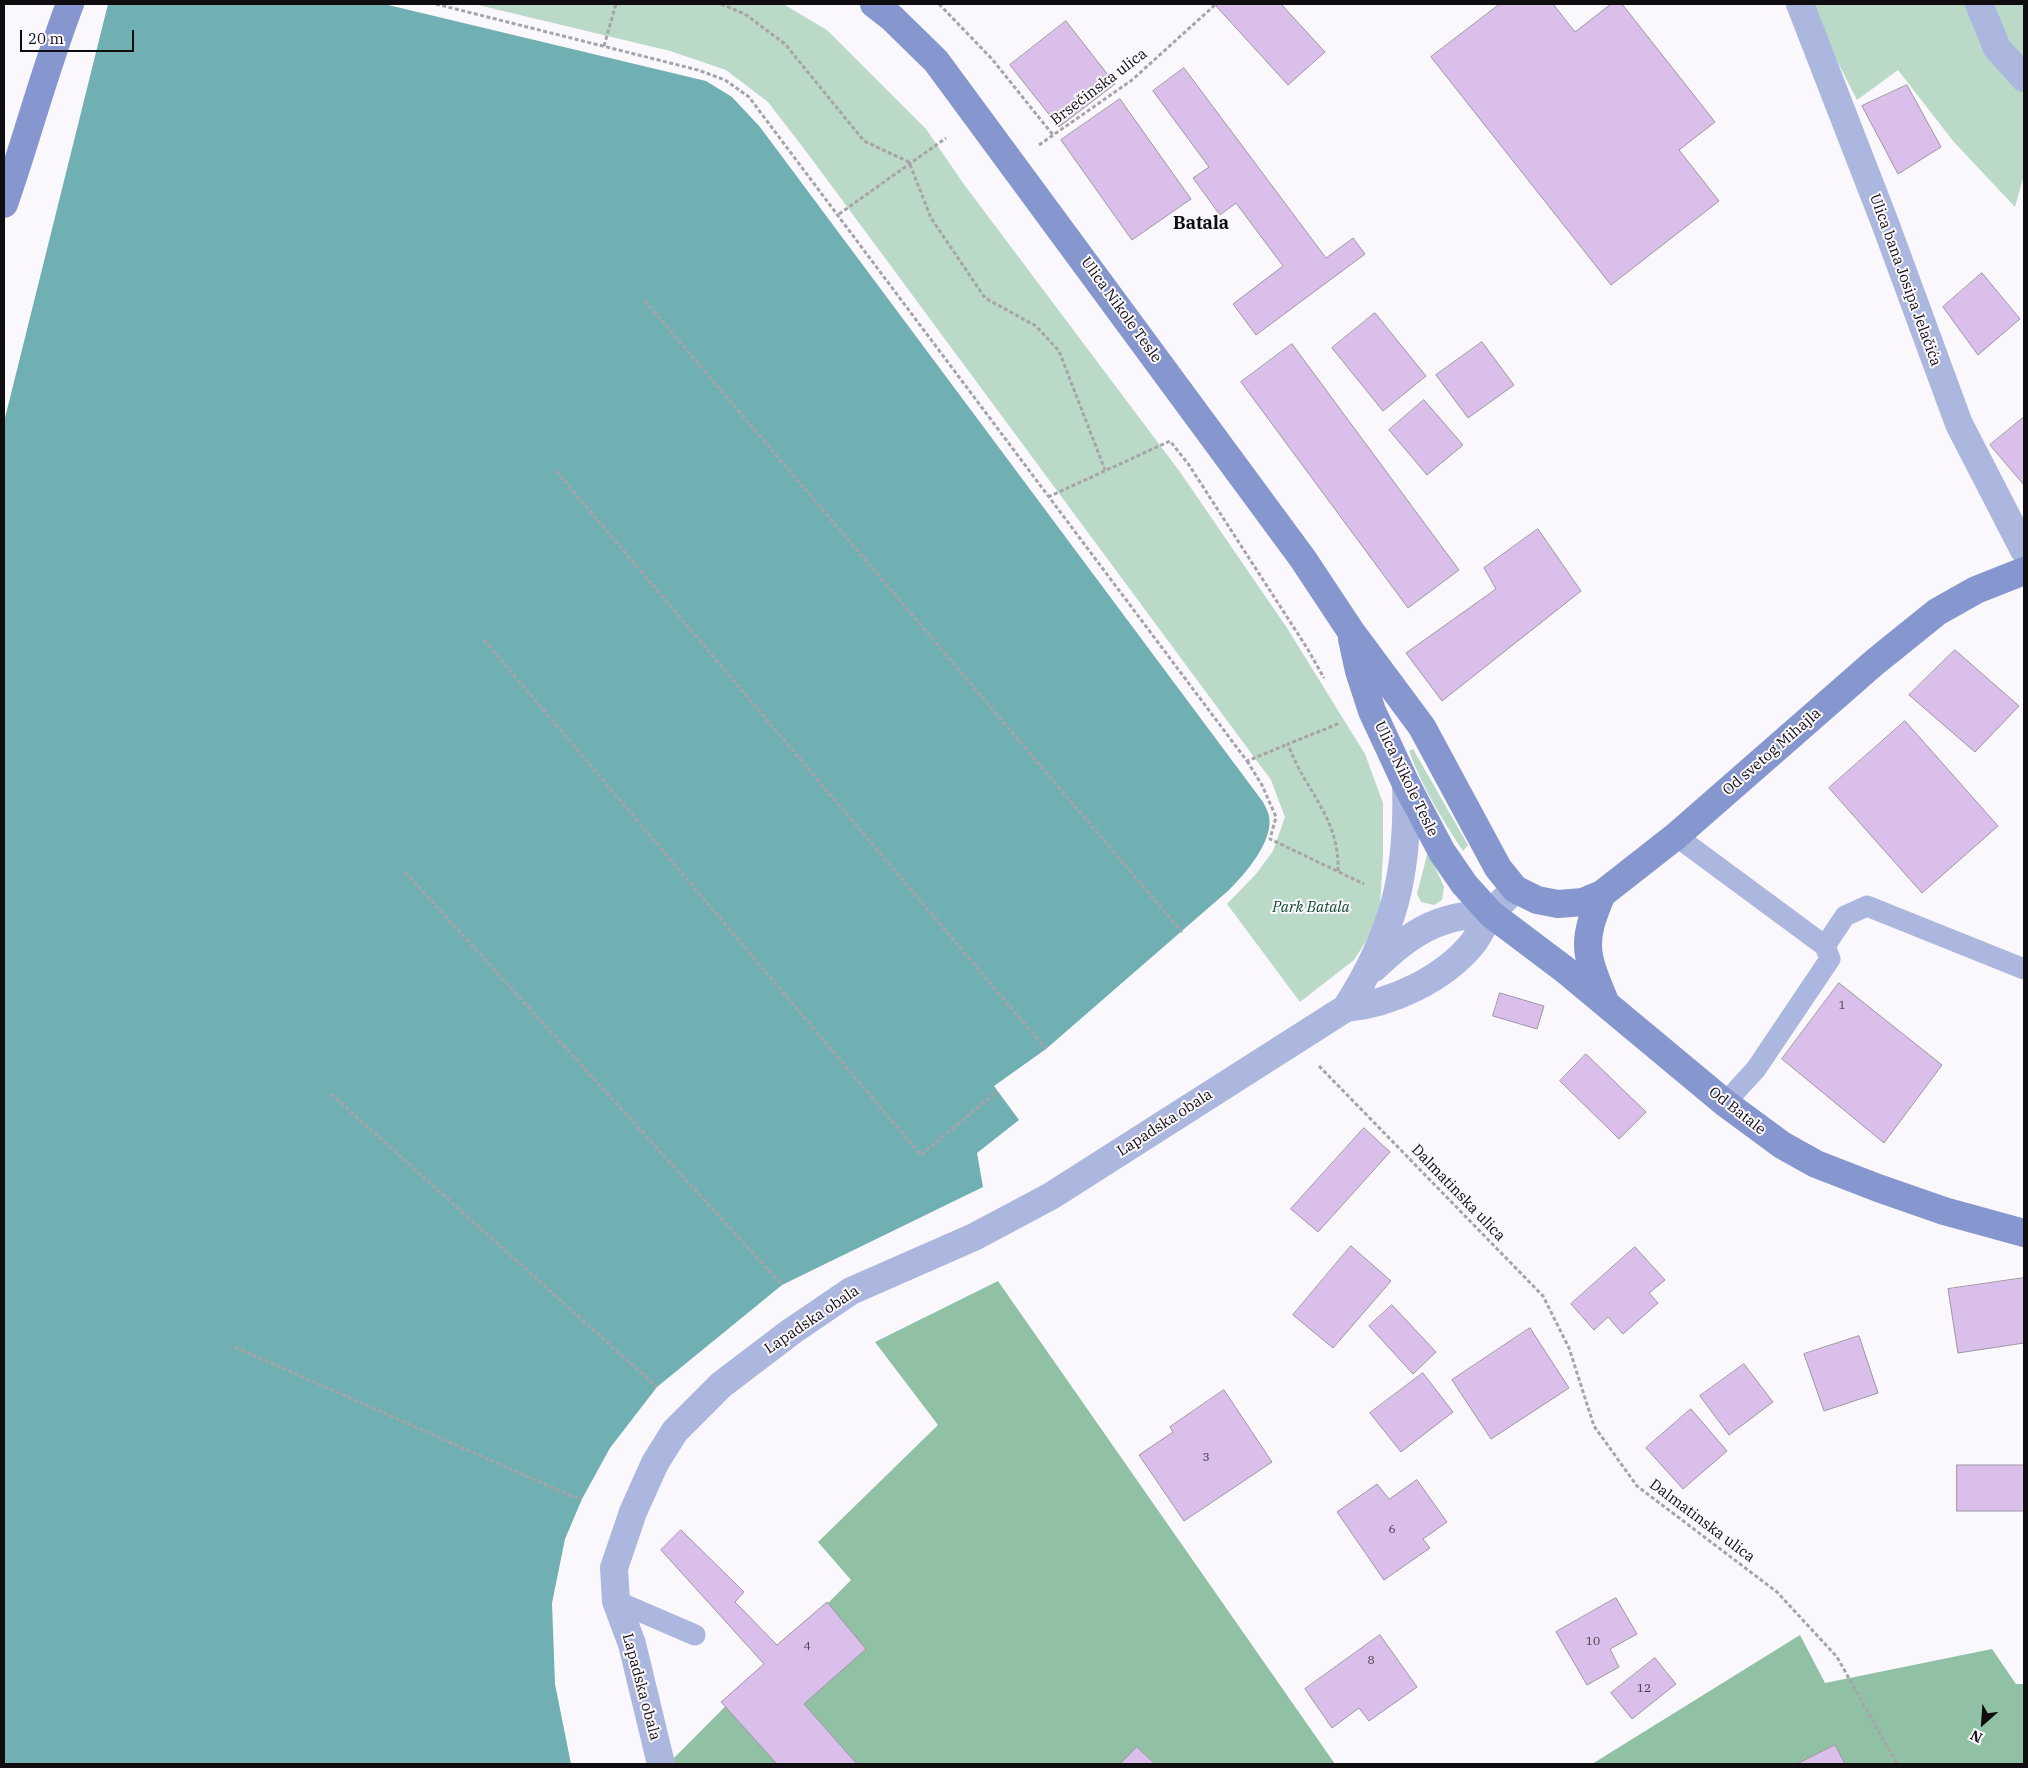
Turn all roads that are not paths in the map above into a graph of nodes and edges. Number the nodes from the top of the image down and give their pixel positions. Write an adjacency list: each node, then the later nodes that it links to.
1 (58, 4): 6 (main road)
2 (70, 4): 6 (main road)
3 (874, 4): 11 (main road, Ulica Nikole Tesle)
4 (1800, 4): 9 (street, Ulica bana Josipa Jelačića)
5 (1979, 4): 7 (street)
6 (56, 42): 8 (main road)
7 (2024, 78)
8 (4, 204)
9 (2024, 550)
10 (2024, 571): 13 (main road, Od svetog Mihajla)
11 (1350, 630): 12 (main road, Ulica Nikole Tesle); 14 (main road, Ulica Nikole Tesle)
12 (1406, 784): 16 (main road, Ulica Nikole Tesle); 19 (street, Lapadska obala)
13 (1676, 836): 15 (main road, Od svetog Mihajla); 17 (lane)
14 (1515, 889): 15 (main road, Od svetog Mihajla); 16 (street, Lapadska obala)
15 (1602, 894): 20 (main road)
16 (1491, 914): 19 (street, Lapadska obala); 20 (main road, Od Batale); 21 (street, Lapadska obala)
17 (1825, 946): 18 (lane); 22 (lane)
18 (2024, 969)
19 (1366, 977): 21 (street, Lapadska obala)
20 (1605, 1002): 22 (main road, Od Batale)
21 (1346, 1008): 24 (street, Lapadska obala)
22 (1725, 1103): 23 (main road, Od Batale)
23 (2024, 1233)
24 (616, 1601): 25 (lane); 26 (street, Lapadska obala)
25 (695, 1635)
26 (661, 1764)

